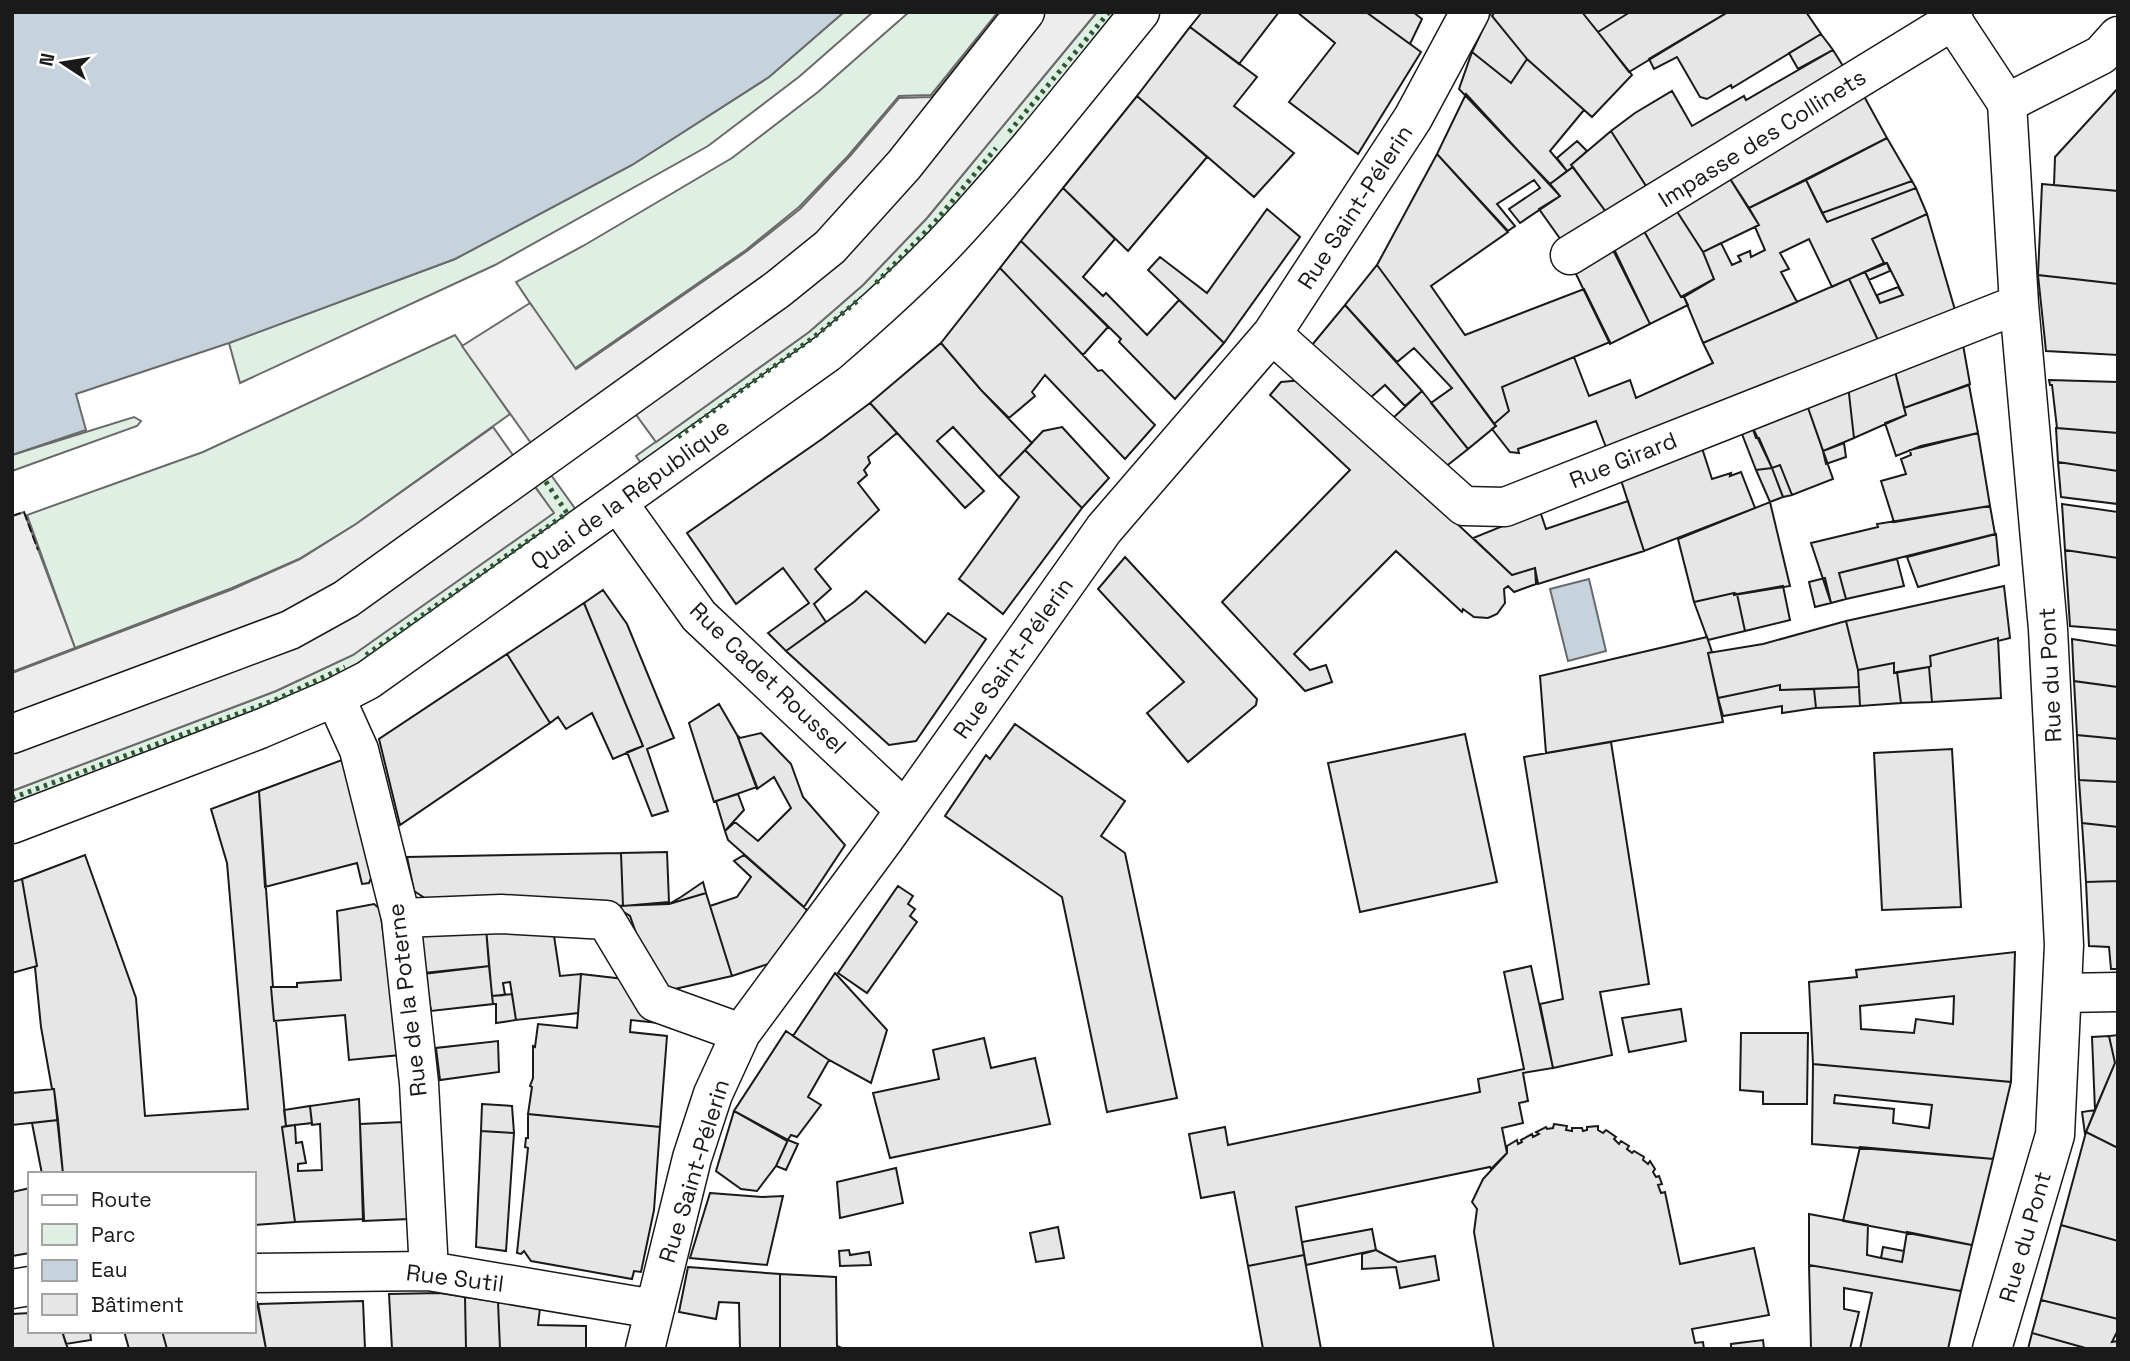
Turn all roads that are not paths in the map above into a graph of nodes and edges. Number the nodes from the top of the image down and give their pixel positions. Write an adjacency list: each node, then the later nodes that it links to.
1 (1025, 12): 12 (street)
2 (1140, 12): 10 (street, Quai de la République)
3 (1471, 12): 9 (street, Rue Saint-Pélerin)
4 (1951, 16): 6 (street, Rue du Pont); 7 (street, Impasse des Collinets)
5 (2118, 36): 6 (street)
6 (2007, 103): 8 (street, Rue du Pont)
7 (1570, 255)
8 (2019, 304): 9 (street, Rue Girard); 17 (street, Rue du Pont)
9 (1272, 334): 13 (street, Rue Saint-Pélerin)
10 (618, 503): 11 (street, Quai de la République); 13 (street, Rue Cadet Roussel)
11 (335, 697): 14 (street, Quai de la République); 15 (street, Rue de la Poterne)
12 (12, 734)
13 (905, 810): 18 (street, Rue Saint-Pélerin)
14 (12, 824)
15 (401, 918): 18 (street); 19 (street, Rue de la Poterne)
16 (2118, 992): 17 (street)
17 (2062, 993): 23 (street, Rue du Pont)
18 (741, 1032): 21 (street, Rue Saint-Pélerin)
19 (429, 1271): 20 (street, Rue Sutil); 21 (street, Rue Sutil)
20 (256, 1273)
21 (654, 1308): 22 (street, Rue Saint-Pélerin)
22 (645, 1349)
23 (1992, 1349)

